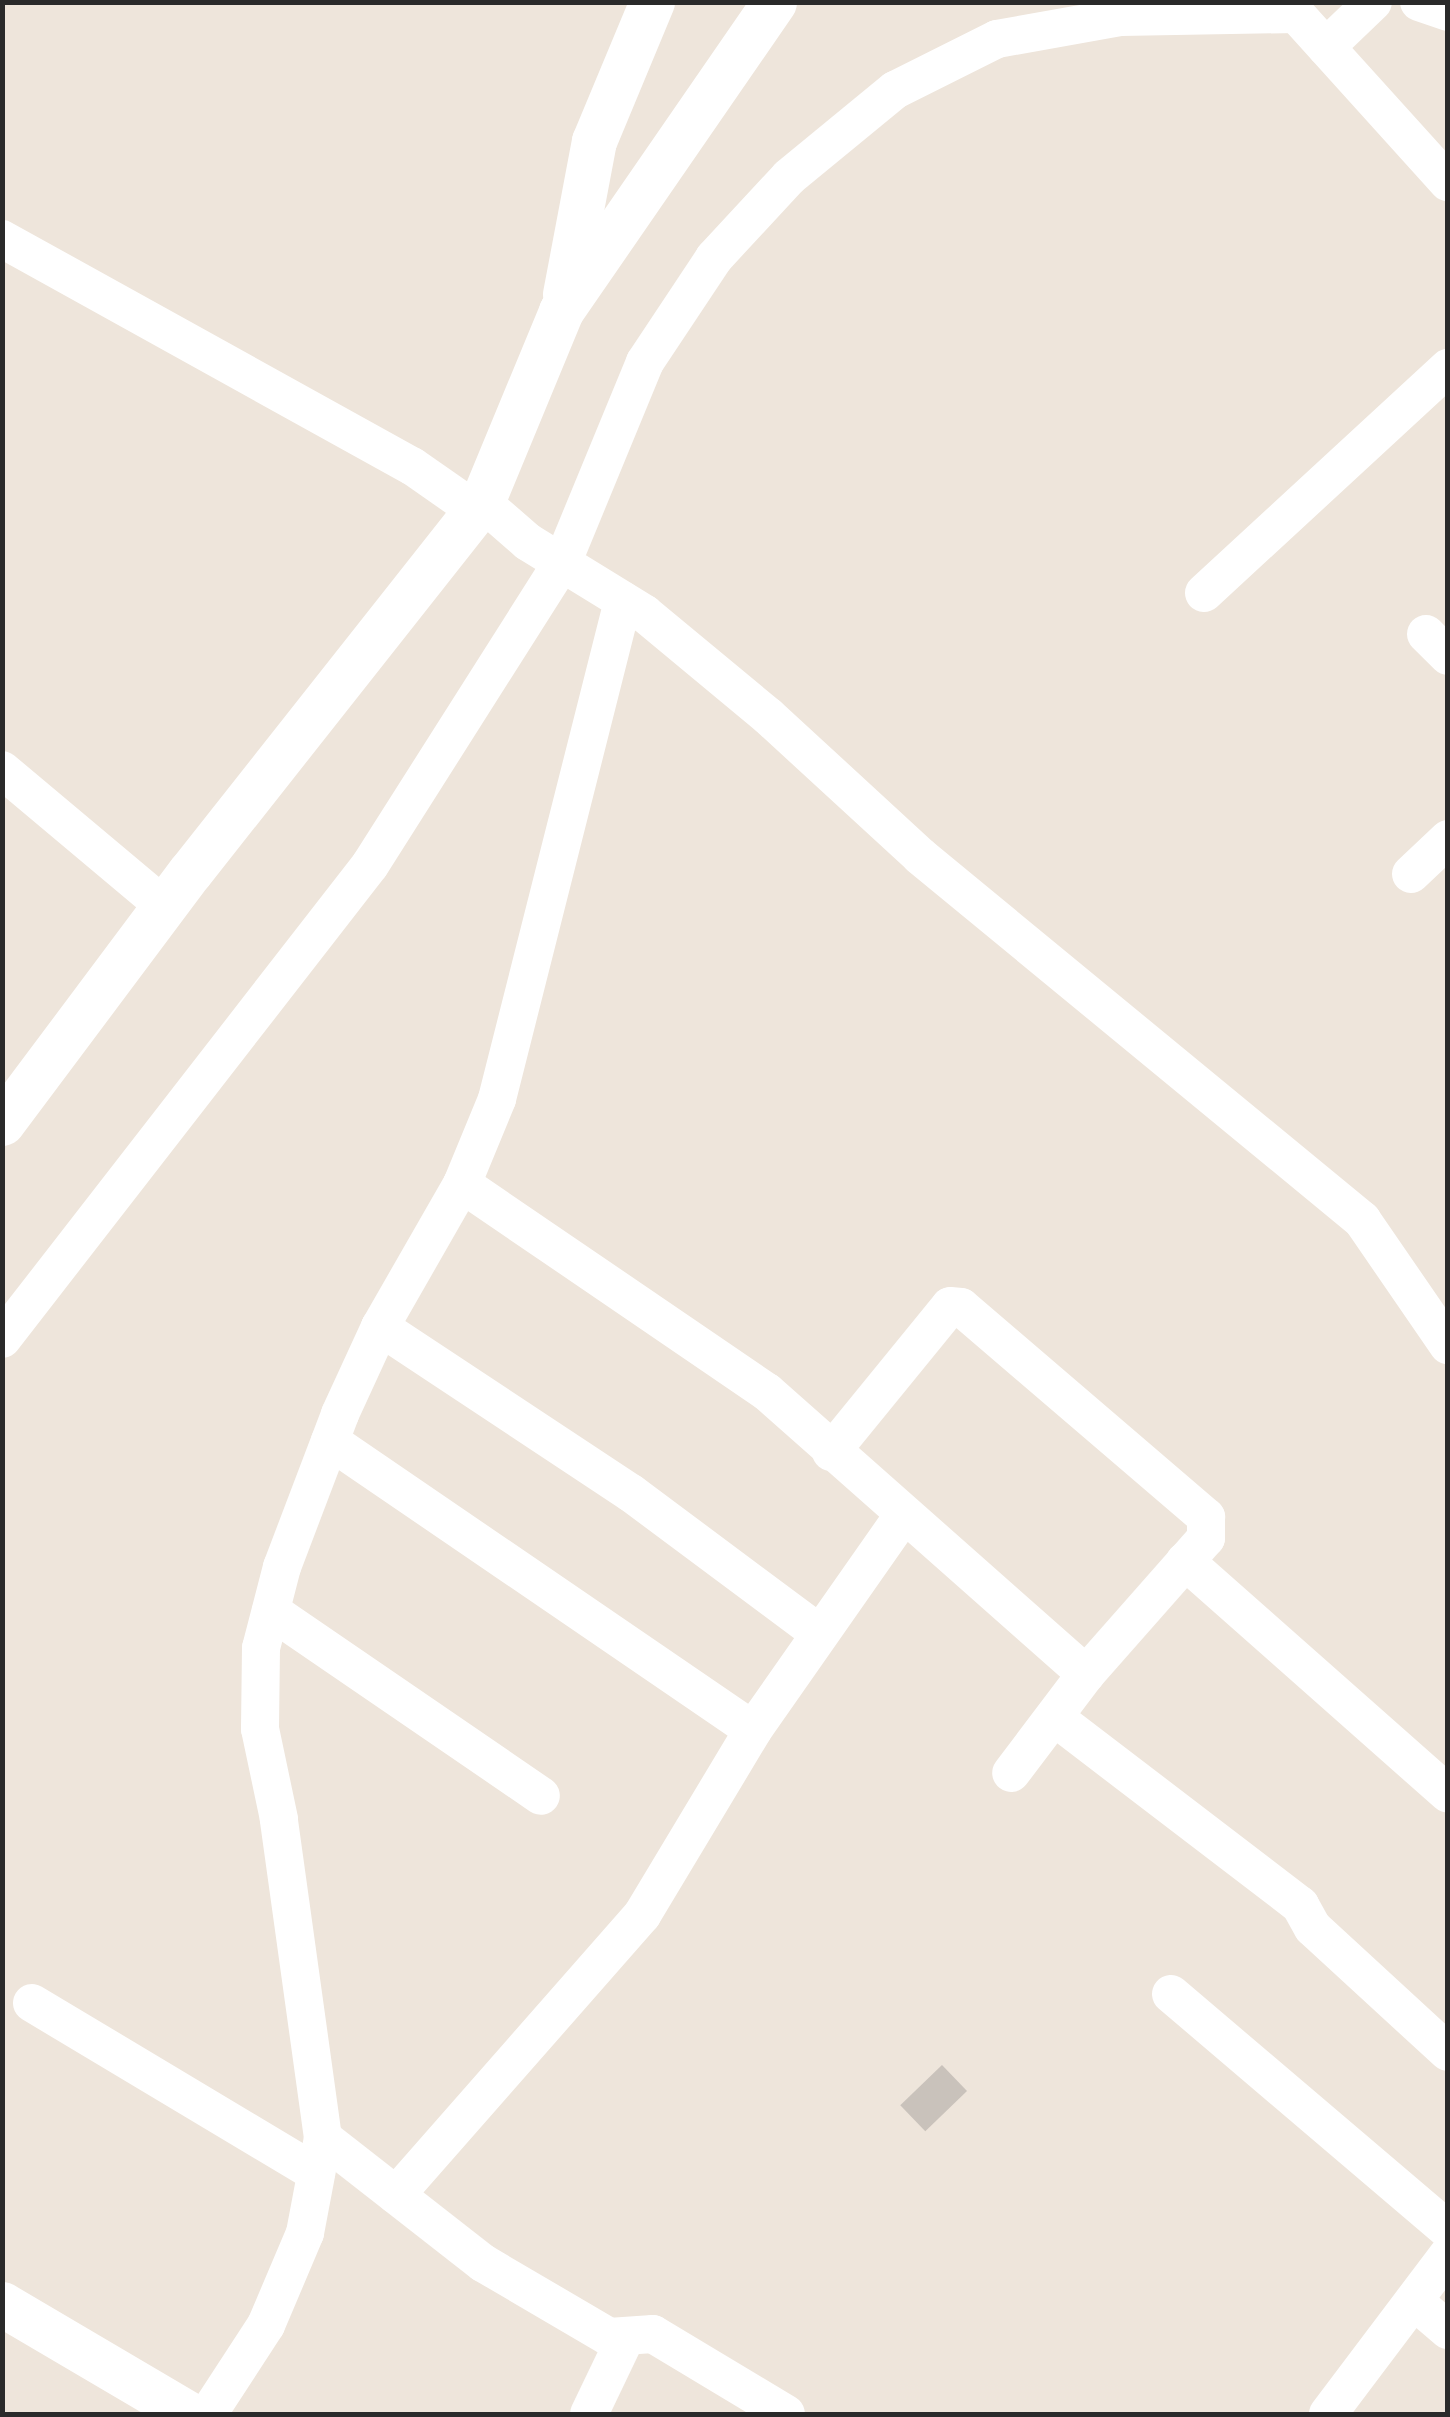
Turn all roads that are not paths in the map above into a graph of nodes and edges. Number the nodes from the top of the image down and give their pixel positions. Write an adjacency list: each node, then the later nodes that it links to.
1 (652, 2): 10 (street)
2 (774, 2): 10 (street)
3 (1373, 2): 7 (street)
4 (1419, 2): 6 (street)
5 (1291, 8): 7 (street); 13 (street)
6 (1448, 12)
7 (1326, 47): 8 (street)
8 (1448, 182)
9 (2, 239): 12 (street)
10 (561, 311): 12 (street)
11 (1448, 368): 14 (street)
12 (478, 506): 13 (street); 19 (street)
13 (563, 561): 15 (street); 24 (street)
14 (1204, 593)
15 (623, 601): 21 (street); 22 (street)
16 (2, 770): 19 (street)
17 (1448, 839): 18 (street)
18 (1411, 874)
19 (164, 906): 20 (street)
20 (2, 1124)
21 (462, 1184): 23 (street); 26 (street)
22 (1440, 1318)
23 (380, 1327): 25 (street); 30 (street)
24 (2, 1339)
25 (330, 1440): 29 (street); 33 (street)
26 (831, 1452): 27 (street); 28 (street)
27 (903, 1516): 30 (street); 31 (street)
28 (1185, 1561): 31 (street); 35 (street)
29 (271, 1611): 36 (street); 40 (street)
30 (819, 1633): 33 (street)
31 (1086, 1674): 32 (street)
32 (1054, 1717): 34 (street); 39 (street)
33 (753, 1730): 41 (street)
34 (1011, 1773)
35 (1448, 1794)
36 (541, 1796)
37 (1172, 1994): 42 (street)
38 (32, 2002): 40 (street)
39 (1448, 2052)
40 (319, 2156): 41 (street); 49 (street)
41 (396, 2195): 47 (street)
42 (1448, 2230)
43 (1448, 2256): 44 (street)
44 (1414, 2301): 46 (street); 52 (street)
45 (2, 2304): 48 (street)
46 (1448, 2330)
47 (625, 2339): 50 (street); 51 (street)
48 (189, 2414)
49 (208, 2414)
50 (590, 2414)
51 (786, 2414)
52 (1328, 2414)

